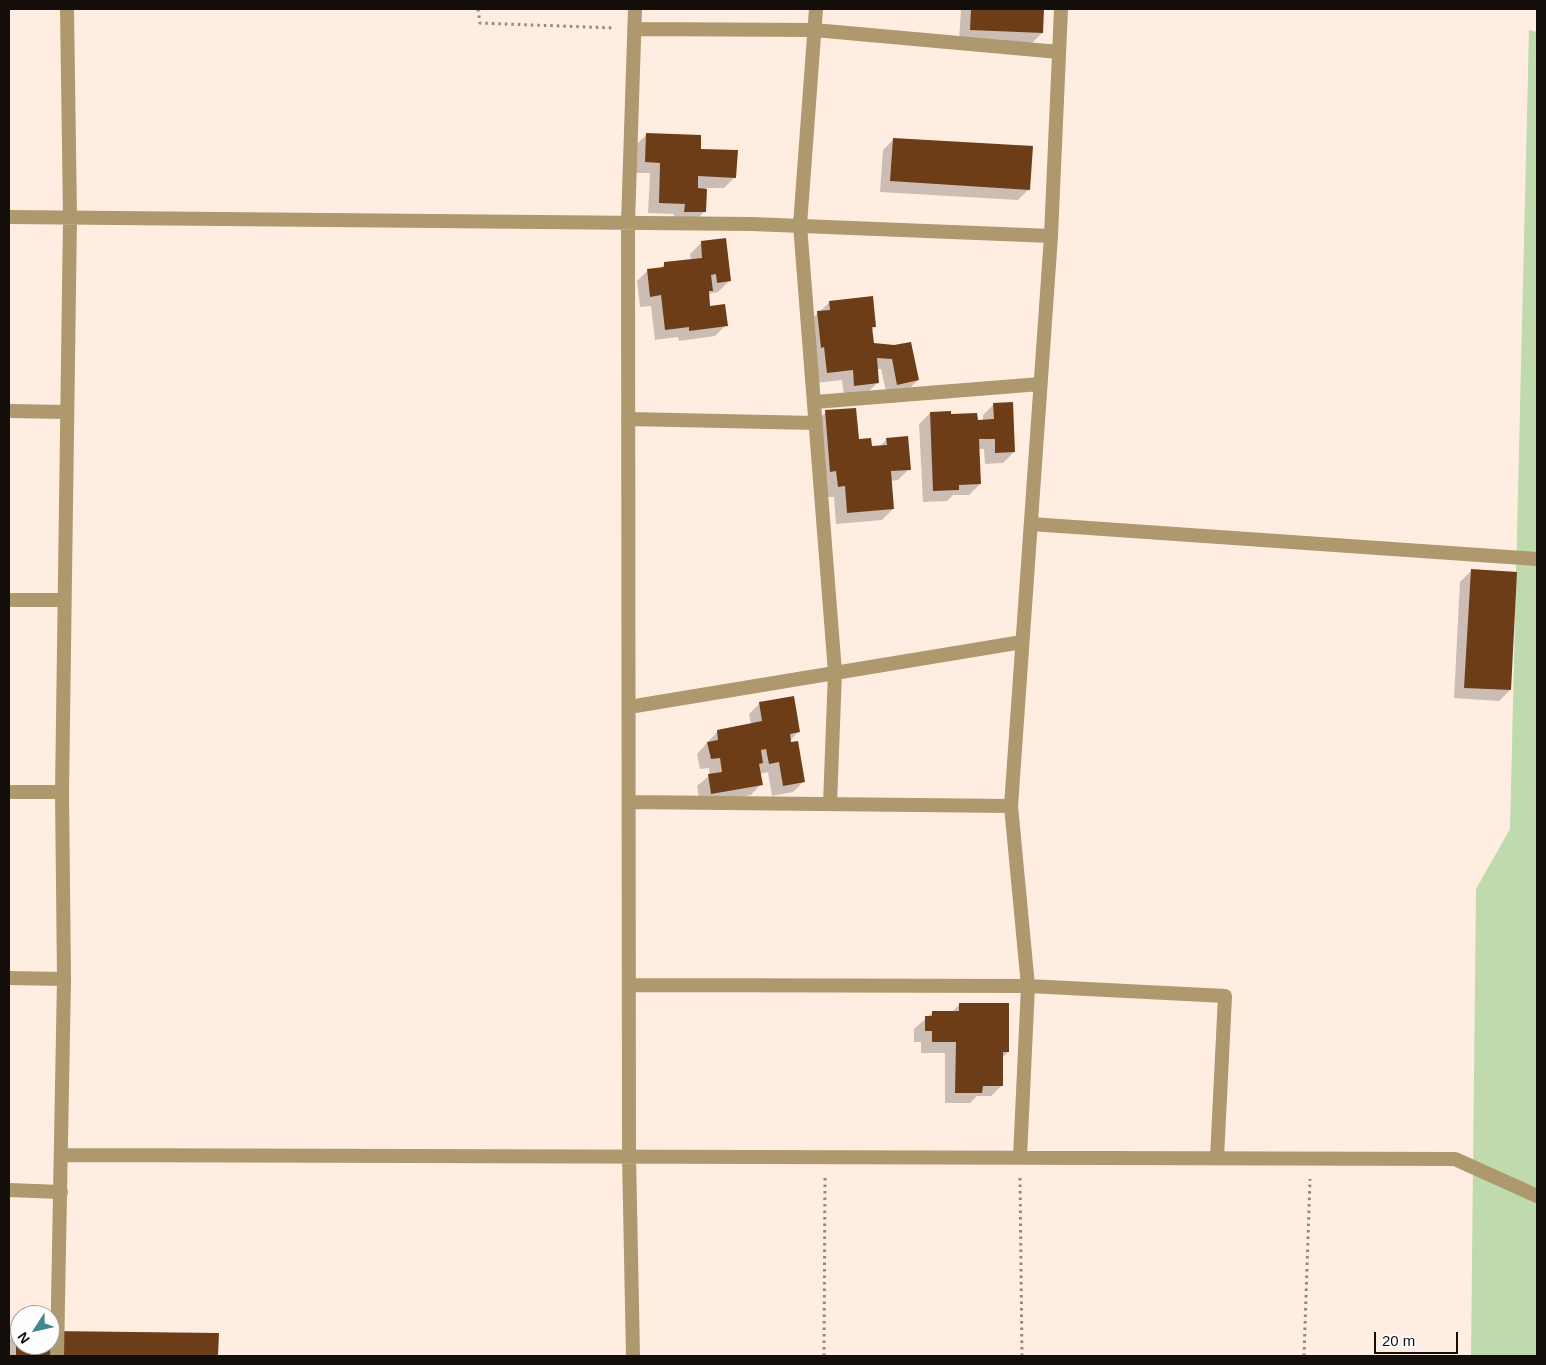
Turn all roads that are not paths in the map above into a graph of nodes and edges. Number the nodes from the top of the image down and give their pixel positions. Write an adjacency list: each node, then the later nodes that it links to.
1 (67, 9): 9 (street)
2 (635, 9): 5 (street)
3 (816, 9): 6 (street)
4 (1061, 9): 7 (street)
5 (634, 28): 6 (street); 10 (street)
6 (814, 30): 7 (street); 11 (street)
7 (1059, 52): 12 (street)
8 (9, 217): 9 (street)
9 (70, 217): 10 (street); 16 (street)
10 (628, 223): 11 (street); 17 (street)
11 (800, 225): 12 (street); 14 (street)
12 (1051, 236): 13 (street)
13 (1040, 384): 14 (street); 19 (street)
14 (814, 402): 18 (street)
15 (9, 411): 16 (street)
16 (67, 412): 22 (street)
17 (628, 419): 18 (street); 25 (street)
18 (816, 423): 24 (street)
19 (1030, 524): 20 (street); 23 (street)
20 (1537, 559)
21 (9, 600): 22 (street)
22 (64, 600): 27 (street)
23 (1022, 642): 24 (street); 30 (street)
24 (835, 672): 25 (street); 29 (street)
25 (629, 706): 28 (street)
26 (9, 792): 27 (street)
27 (62, 792): 32 (street)
28 (629, 802): 29 (street); 33 (street)
29 (830, 804): 30 (street)
30 (1011, 806): 34 (street)
31 (9, 978): 32 (street)
32 (64, 978): 35 (street)
33 (629, 985): 34 (street); 36 (street)
34 (1028, 986): 37 (street); 38 (street)
35 (62, 1155): 36 (street); 40 (street)
36 (629, 1155): 37 (street); 43 (street)
37 (1020, 1157): 38 (street)
38 (1217, 1158): 41 (street)
39 (9, 1190): 40 (street)
40 (61, 1192): 42 (street)
41 (1537, 1196)
42 (57, 1356)
43 (633, 1356)

